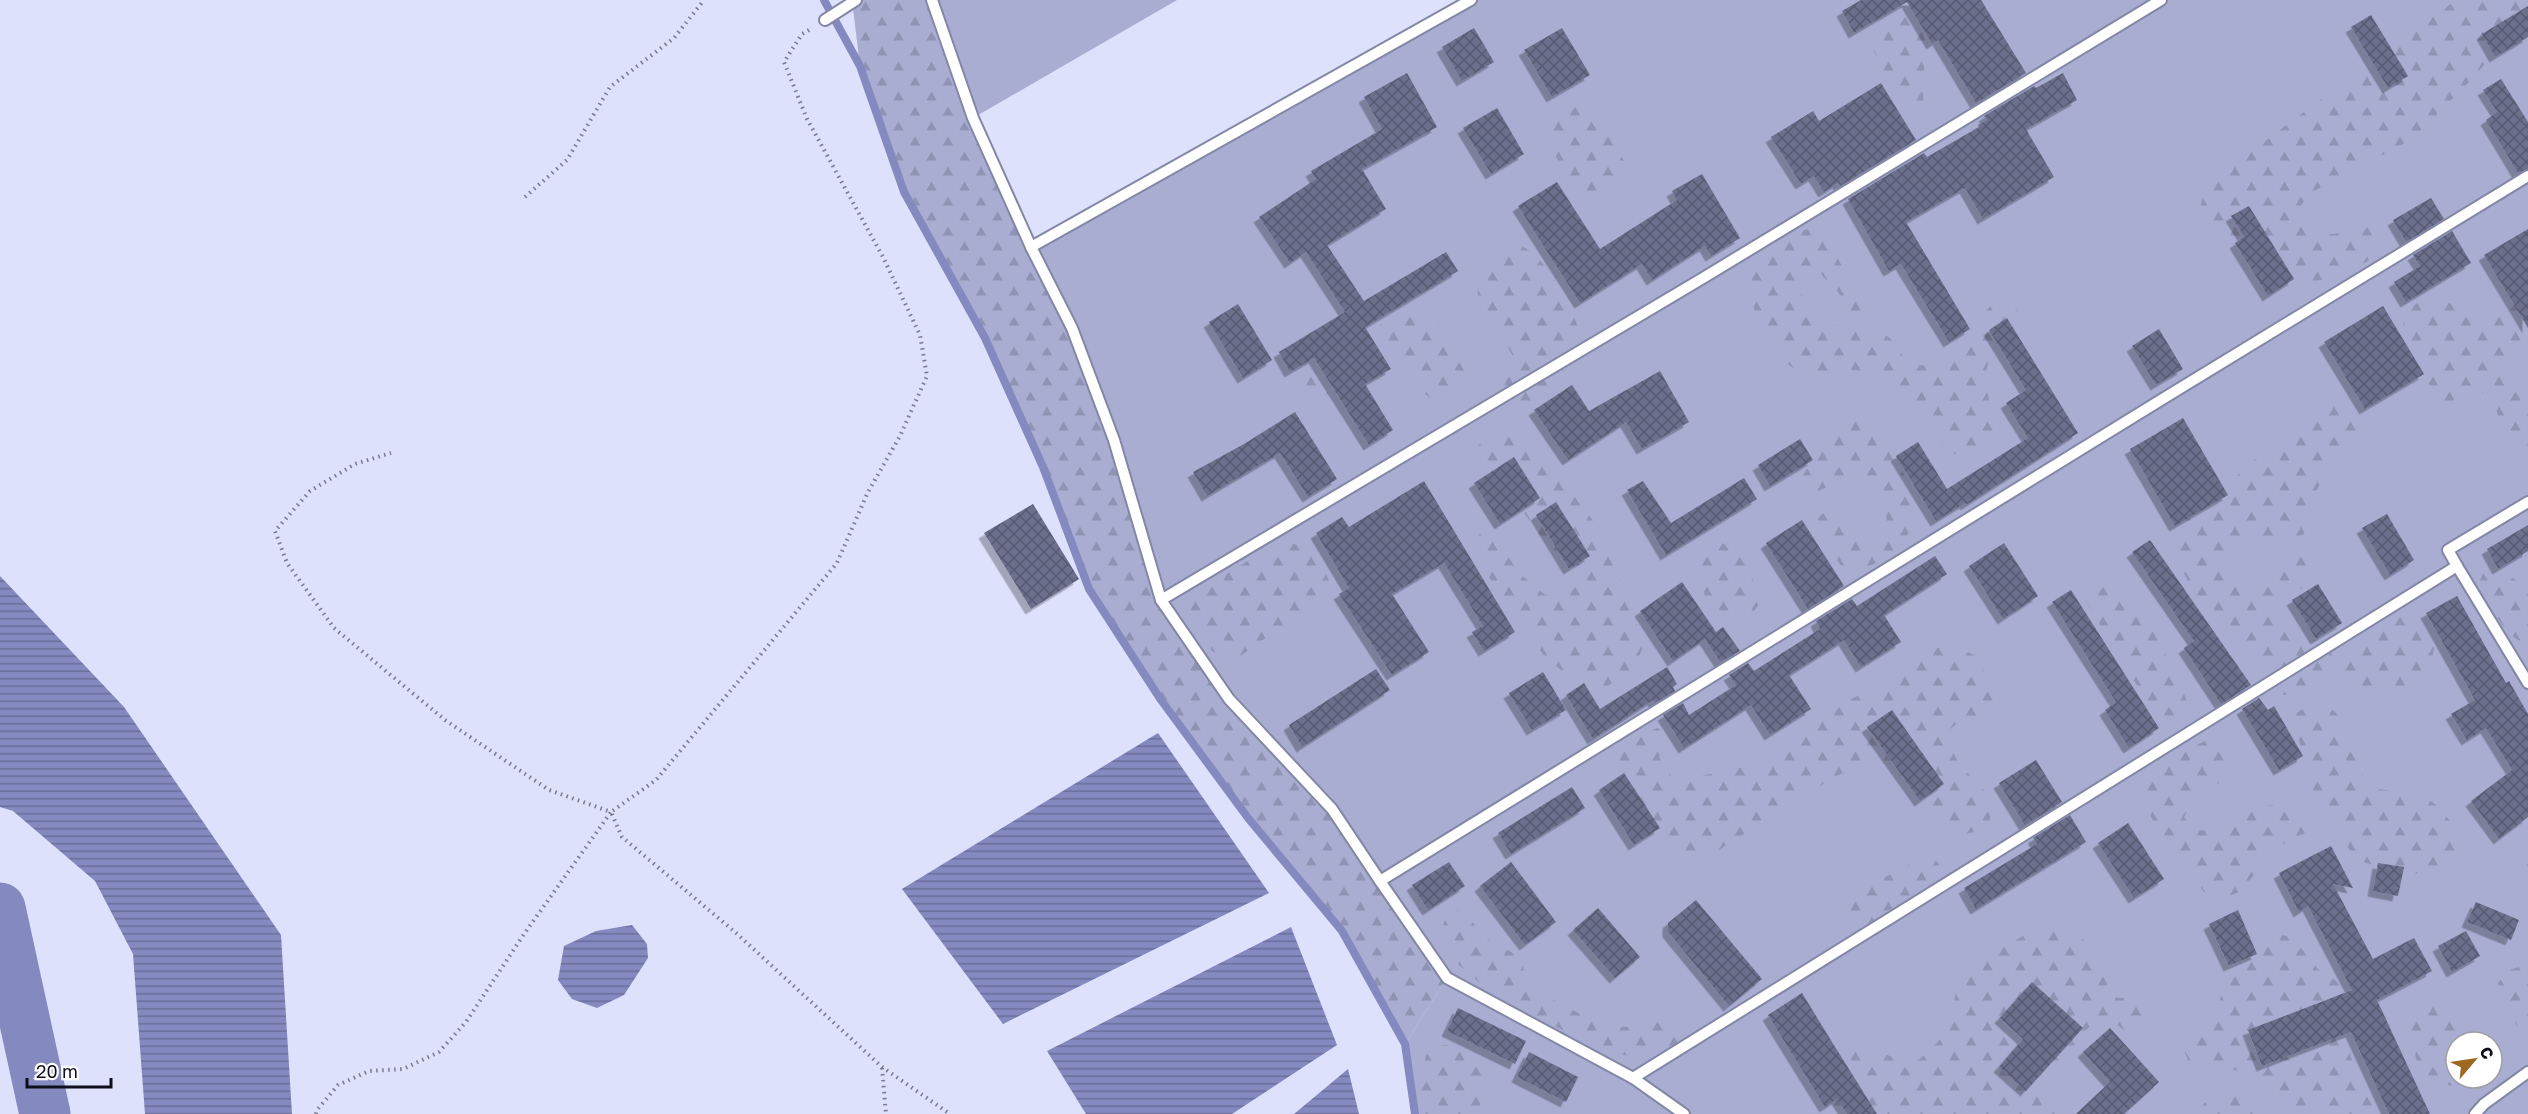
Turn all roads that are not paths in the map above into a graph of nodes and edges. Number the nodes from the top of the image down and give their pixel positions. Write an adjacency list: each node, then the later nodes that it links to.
1 (856, 0): 5 (lane)
2 (932, 0): 7 (lane)
3 (1471, 0): 7 (lane)
4 (2161, 0): 10 (lane)
5 (825, 20)
6 (2528, 176): 12 (lane)
7 (1031, 247): 10 (lane)
8 (2528, 502): 9 (lane)
9 (2457, 566): 11 (lane); 14 (lane)
10 (1161, 600): 12 (lane)
11 (2528, 683)
12 (1380, 881): 14 (lane)
13 (2528, 1072): 16 (lane)
14 (1633, 1078): 15 (lane)
15 (1684, 1114)
16 (2475, 1114)

